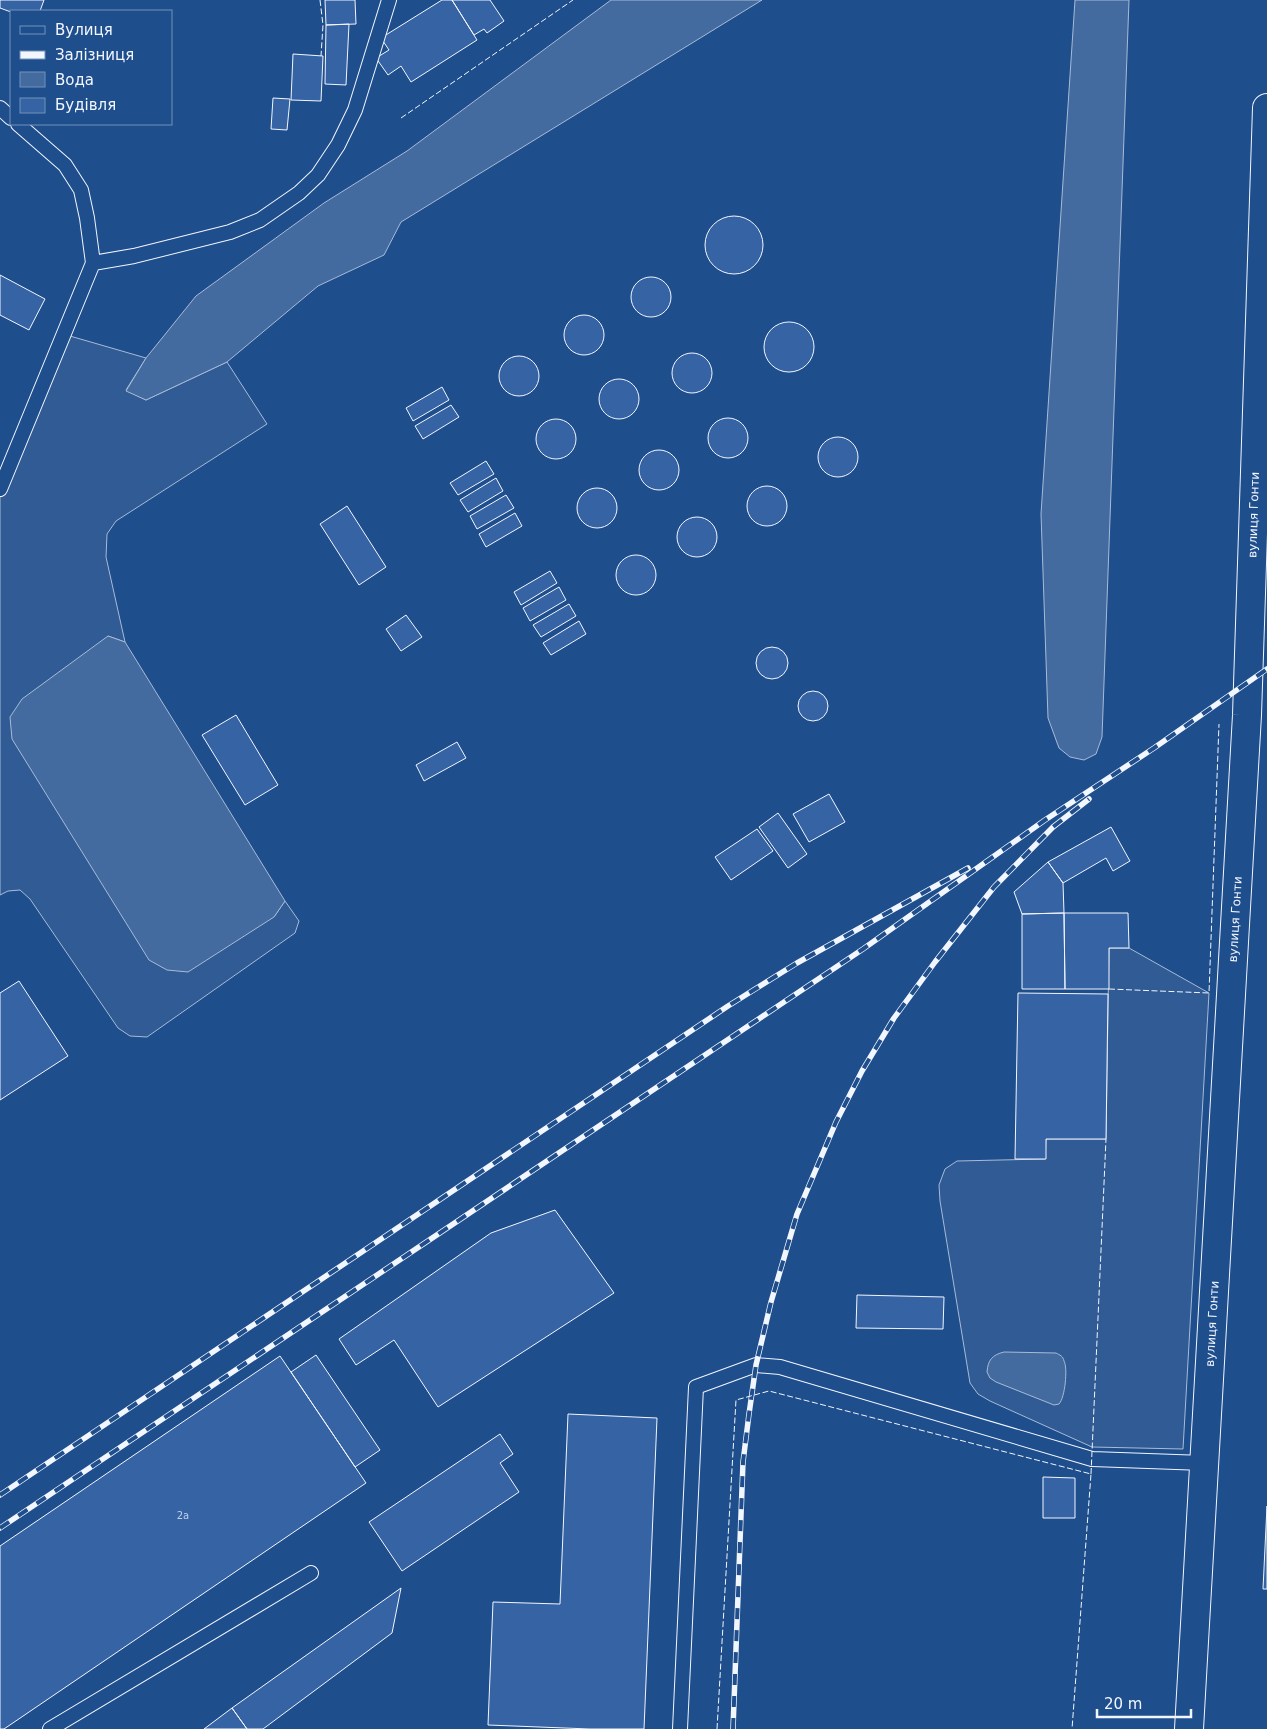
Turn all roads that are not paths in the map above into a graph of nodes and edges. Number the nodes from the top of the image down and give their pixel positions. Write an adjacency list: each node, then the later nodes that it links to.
1 (389, 0): 6 (lane)
2 (0, 108): 4 (lane)
3 (1267, 108): 8 (street, вулиця Гонти)
4 (10, 117)
5 (19, 125): 6 (lane)
6 (93, 263): 7 (lane)
7 (0, 489)
8 (1260, 565): 9 (street, вулиця Гонти)
9 (1204, 1464): 12 (lane); 13 (street, вулиця Гонти)
10 (311, 1573): 11 (lane)
11 (50, 1729)
12 (680, 1729)
13 (1189, 1729)

